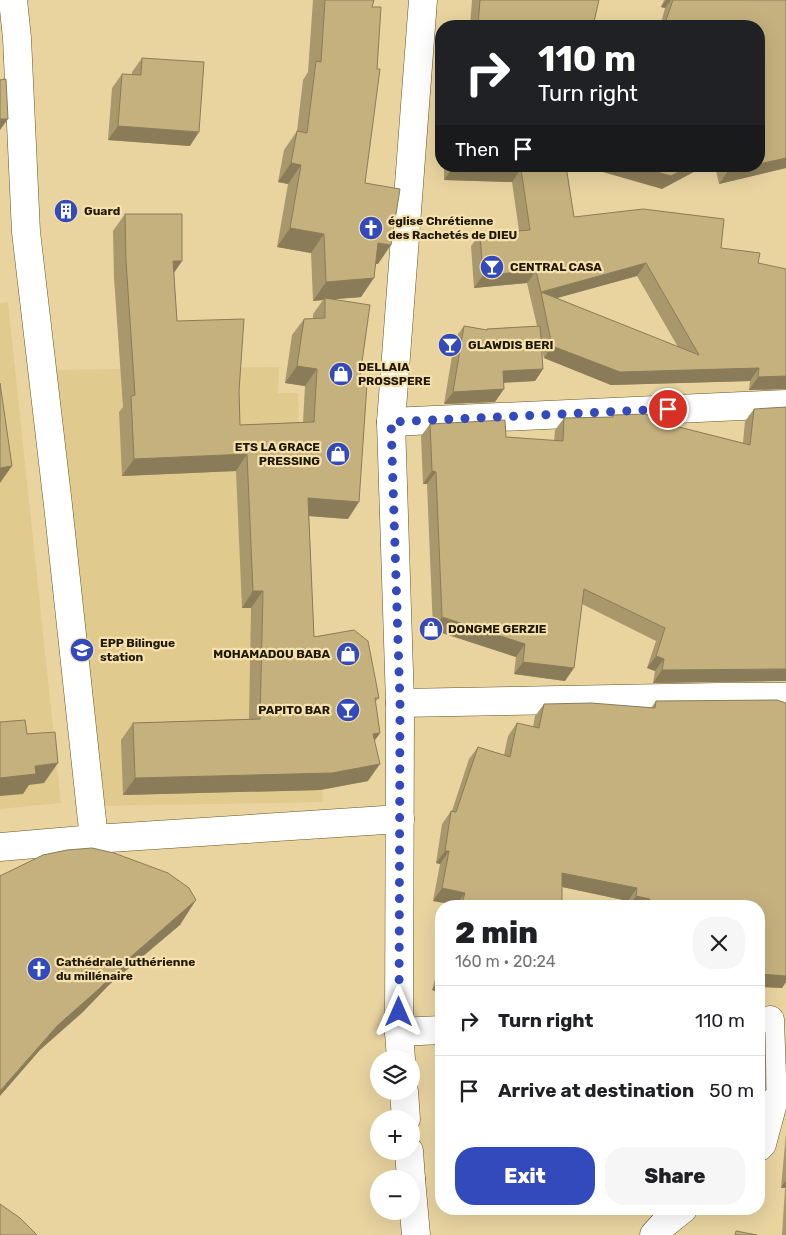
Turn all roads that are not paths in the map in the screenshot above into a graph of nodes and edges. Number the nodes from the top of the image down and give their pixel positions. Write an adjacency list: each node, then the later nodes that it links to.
1 (13, 0): 8 (street)
2 (423, 0): 4 (street)
3 (786, 404): 4 (street)
4 (391, 422): 6 (street)
5 (786, 698): 6 (street)
6 (400, 703): 7 (street)
7 (400, 819): 8 (street); 12 (street)
8 (94, 839): 9 (street)
9 (0, 847)
10 (772, 1020): 14 (street)
11 (435, 1030): 12 (street)
12 (399, 1032): 13 (street)
13 (400, 1050)
14 (765, 1133)
15 (676, 1215): 18 (street)
16 (415, 1220): 17 (street)
17 (416, 1235)
18 (654, 1235)

